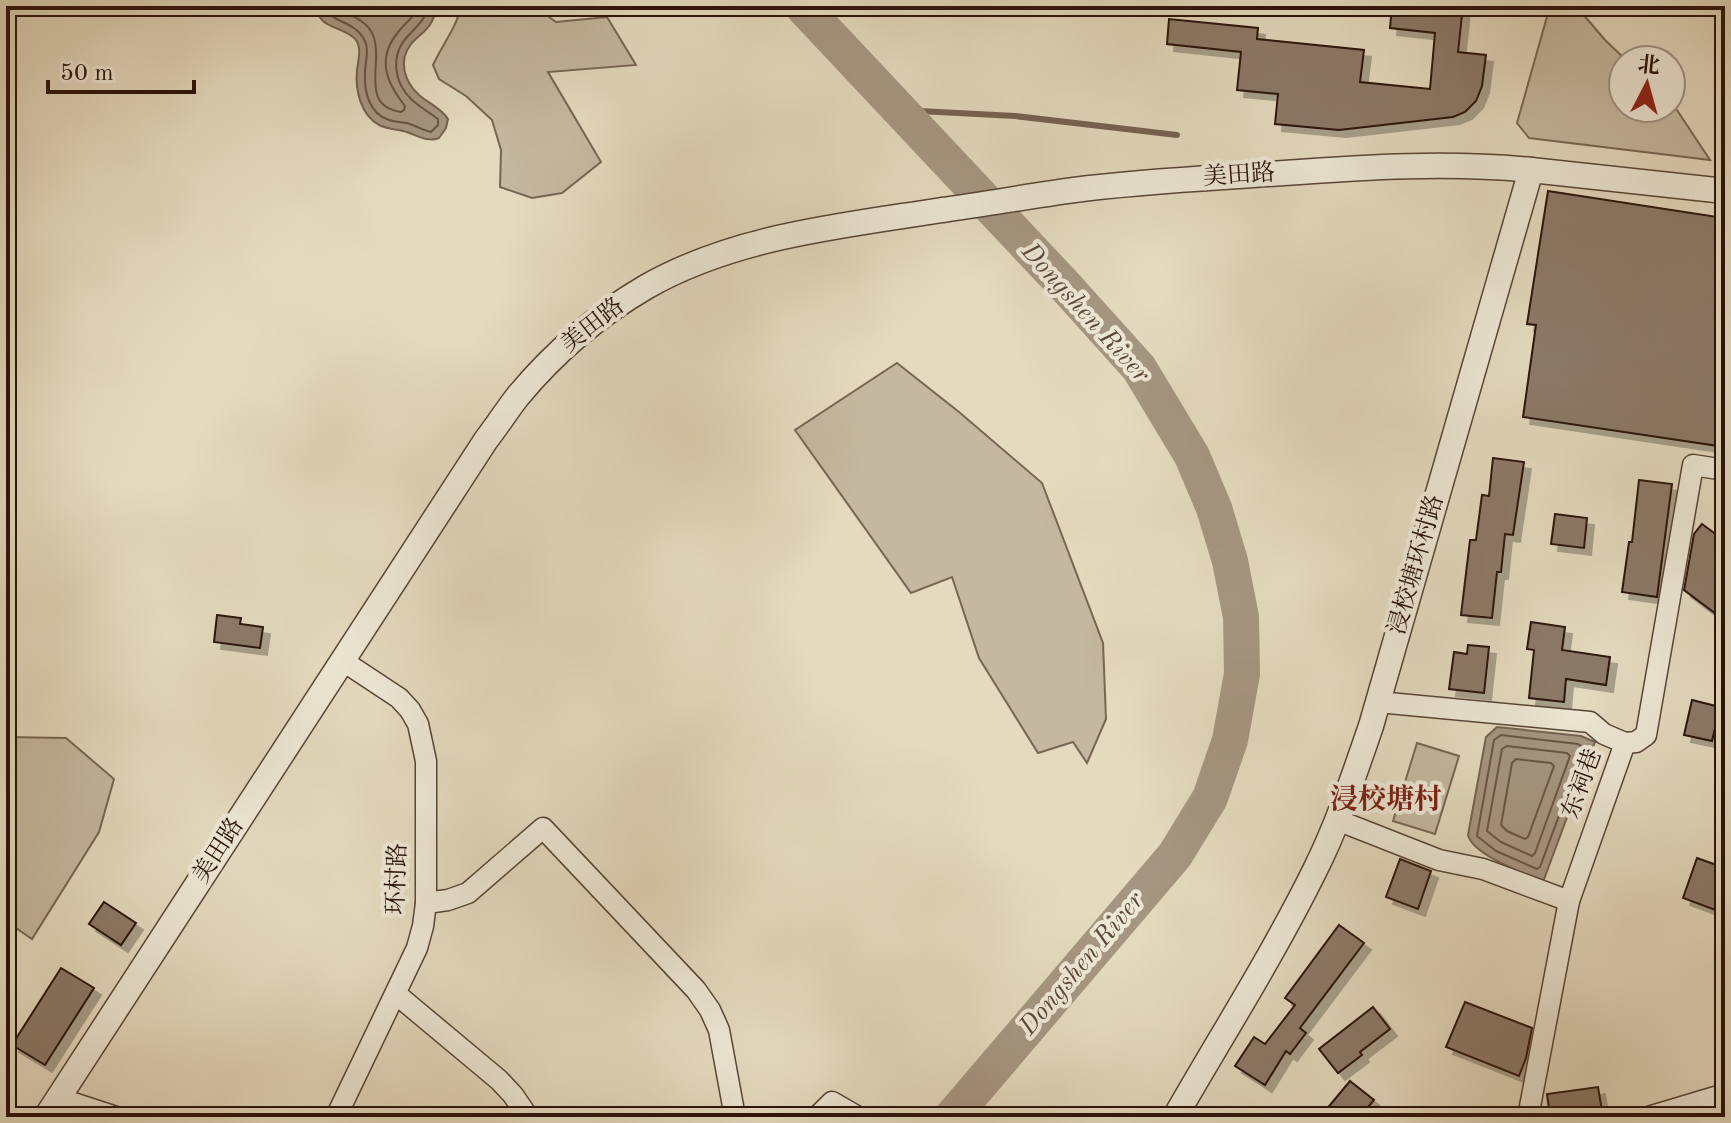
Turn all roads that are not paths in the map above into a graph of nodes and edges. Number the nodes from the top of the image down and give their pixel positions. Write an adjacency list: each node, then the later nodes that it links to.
1 (1531, 170): 2 (street); 4 (street, 美田路); 5 (street, 浸校塘环村路)
2 (1725, 191)
3 (1725, 470): 6 (street, 东祠巷)
4 (343, 661): 9 (street, 环村路); 12 (street, 美田路)
5 (1378, 702): 6 (street); 7 (street, 浸校塘环村路)
6 (1625, 743): 8 (street, 东祠巷)
7 (1337, 820): 8 (street); 19 (street, 浸校塘环村路)
8 (1569, 901): 20 (street, 东祠巷)
9 (426, 903): 10 (street, 环村路); 16 (street)
10 (396, 994): 14 (street, 环村路); 15 (street)
11 (1725, 1094): 21 (street)
12 (52, 1108): 13 (street)
13 (116, 1117)
14 (336, 1117)
15 (528, 1117)
16 (735, 1117)
17 (817, 1117): 18 (street)
18 (858, 1117)
19 (1175, 1117)
20 (1528, 1117)
21 (1648, 1117)

